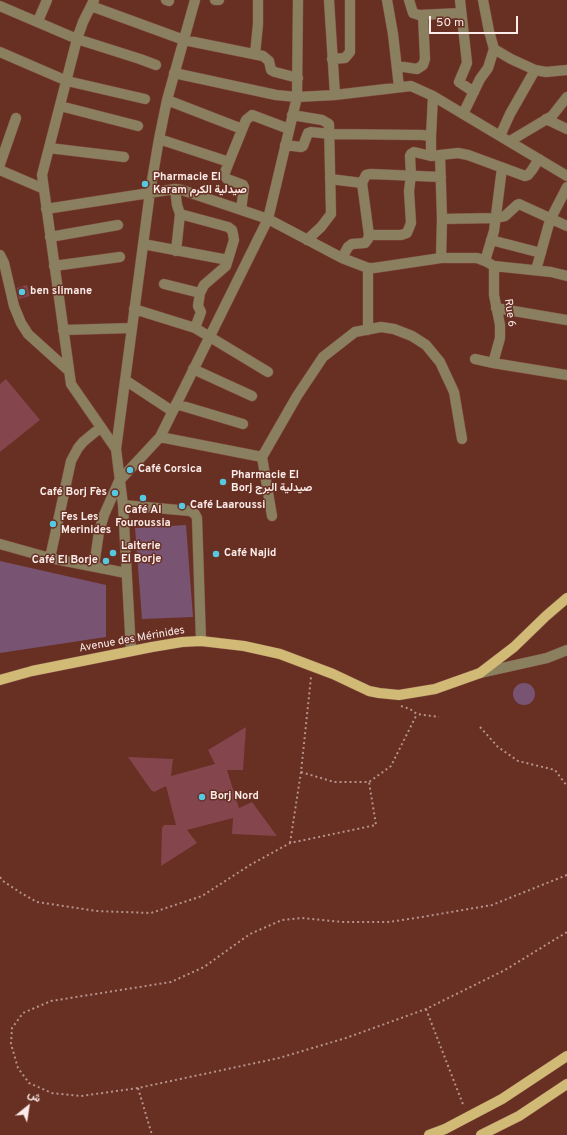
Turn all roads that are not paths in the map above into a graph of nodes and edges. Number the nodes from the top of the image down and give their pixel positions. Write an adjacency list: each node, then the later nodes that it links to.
1 (47, 0): 17 (street)
2 (195, 0): 19 (street)
3 (215, 0): 4 (street)
4 (219, 0)
5 (258, 0): 22 (street)
6 (298, 0): 29 (street)
7 (328, 0): 23 (street)
8 (350, 0): 23 (street)
9 (387, 0): 25 (street)
10 (409, 0): 16 (street)
11 (460, 0): 15 (street)
12 (483, 0): 20 (street)
13 (92, 3): 18 (street); 19 (street)
14 (0, 6): 17 (street)
15 (461, 13): 16 (street); 32 (street)
16 (423, 15): 25 (street)
17 (38, 21): 18 (street)
18 (77, 39): 24 (street); 30 (street)
19 (184, 40): 22 (street); 28 (street)
20 (494, 49): 26 (street); 32 (street)
21 (0, 52): 30 (street)
22 (255, 54): 29 (street)
23 (332, 59): 33 (street)
24 (156, 65)
25 (397, 66): 31 (street)
26 (535, 70): 27 (street); 50 (street)
27 (567, 70)
28 (174, 73): 35 (street); 38 (street)
29 (298, 78): 35 (street)
30 (67, 81): 37 (street); 39 (street)
31 (399, 87): 33 (street); 34 (street)
32 (474, 92): 40 (street)
33 (335, 95): 35 (street)
34 (433, 96): 40 (street); 49 (street)
35 (297, 97): 41 (street)
36 (567, 97): 43 (street)
37 (145, 99)
38 (167, 100): 45 (street); 51 (street)
39 (60, 106): 44 (street); 54 (street)
40 (463, 114): 50 (street)
41 (292, 115): 46 (street); 48 (street)
42 (16, 118): 59 (street)
43 (546, 119): 47 (street); 52 (street)
44 (138, 126)
45 (242, 128): 46 (street); 58 (street)
46 (289, 129): 53 (street)
47 (567, 129)
48 (330, 134): 49 (street); 53 (street); 65 (street)
49 (431, 136): 56 (street)
50 (500, 136): 52 (street)
51 (159, 140): 58 (street); 70 (street)
52 (510, 142): 57 (street)
53 (286, 144): 76 (street)
54 (49, 148): 55 (street); 68 (street)
55 (124, 156)
56 (435, 156): 60 (street); 62 (street); 64 (street)
57 (539, 159): 60 (street); 63 (street)
58 (229, 162): 72 (street)
59 (0, 164)
60 (502, 168): 74 (street)
61 (0, 170): 68 (street)
62 (411, 175): 64 (street); 66 (street); 80 (street)
63 (567, 176)
64 (441, 177): 77 (street)
65 (330, 179): 66 (street); 82 (street)
66 (362, 183): 80 (street)
67 (567, 187): 75 (street)
68 (44, 189): 71 (street)
69 (175, 189): 70 (street); 72 (street); 73 (street)
70 (150, 192): 71 (street); 84 (street)
71 (46, 209): 81 (street)
72 (241, 210): 76 (street)
73 (180, 214): 85 (street); 91 (street)
74 (495, 218): 75 (street); 77 (street); 83 (street)
75 (551, 218): 79 (street); 86 (street)
76 (268, 219): 82 (street); 107 (street)
77 (442, 219): 90 (street)
78 (118, 225): 81 (street)
79 (567, 226)
80 (369, 235): 89 (street)
81 (50, 237): 93 (street)
82 (307, 240): 89 (street)
83 (491, 240): 86 (street); 92 (street)
84 (144, 244): 85 (street); 101 (street)
85 (176, 251): 91 (street)
86 (541, 253): 96 (street)
87 (0, 255): 111 (street)
88 (120, 258): 93 (street)
89 (342, 258): 95 (street)
90 (441, 258): 92 (street); 95 (street)
91 (228, 260): 99 (street)
92 (485, 261): 94 (street)
93 (54, 266): 105 (street)
94 (494, 266): 96 (street); 100 (street, Rue 6)
95 (368, 268): 106 (street)
96 (536, 270): 97 (street)
97 (567, 276)
98 (164, 284): 99 (street)
99 (200, 293): 104 (street)
100 (496, 308): 102 (street); 109 (street, Rue 6)
101 (134, 309): 103 (street); 104 (street)
102 (567, 320)
103 (132, 328): 105 (street); 114 (street)
104 (195, 328): 107 (street)
105 (64, 330): 111 (street)
106 (368, 330): 120 (street); 122 (street)
107 (209, 338): 110 (street); 112 (street)
108 (475, 359): 109 (street)
109 (493, 363): 113 (street)
110 (193, 369): 115 (street); 116 (street)
111 (69, 371): 118 (street)
112 (268, 372)
113 (567, 375)
114 (124, 380): 116 (street); 121 (street)
115 (252, 396)
116 (174, 408): 117 (street); 119 (street)
117 (243, 424)
118 (101, 427): 121 (street); 127 (street)
119 (160, 437): 122 (street); 123 (street)
120 (462, 439)
121 (116, 449): 123 (street)
122 (262, 457): 125 (street)
123 (119, 480): 124 (street); 128 (street)
124 (123, 505): 129 (street); 131 (street)
125 (272, 516)
126 (0, 544): 127 (street)
127 (50, 558): 128 (street)
128 (94, 566): 129 (street)
129 (126, 573): 133 (street)
130 (567, 598): 134 (main road, Avenue des Mérinides)
131 (201, 641): 133 (main road, Avenue des Mérinides); 134 (main road, Avenue des Mérinides)
132 (567, 650): 134 (street)
133 (131, 651): 135 (main road, Avenue des Mérinides)
134 (480, 673)
135 (0, 680)
136 (567, 1056): 138 (main road)
137 (567, 1084): 139 (main road)
138 (429, 1135)
139 (481, 1135)

